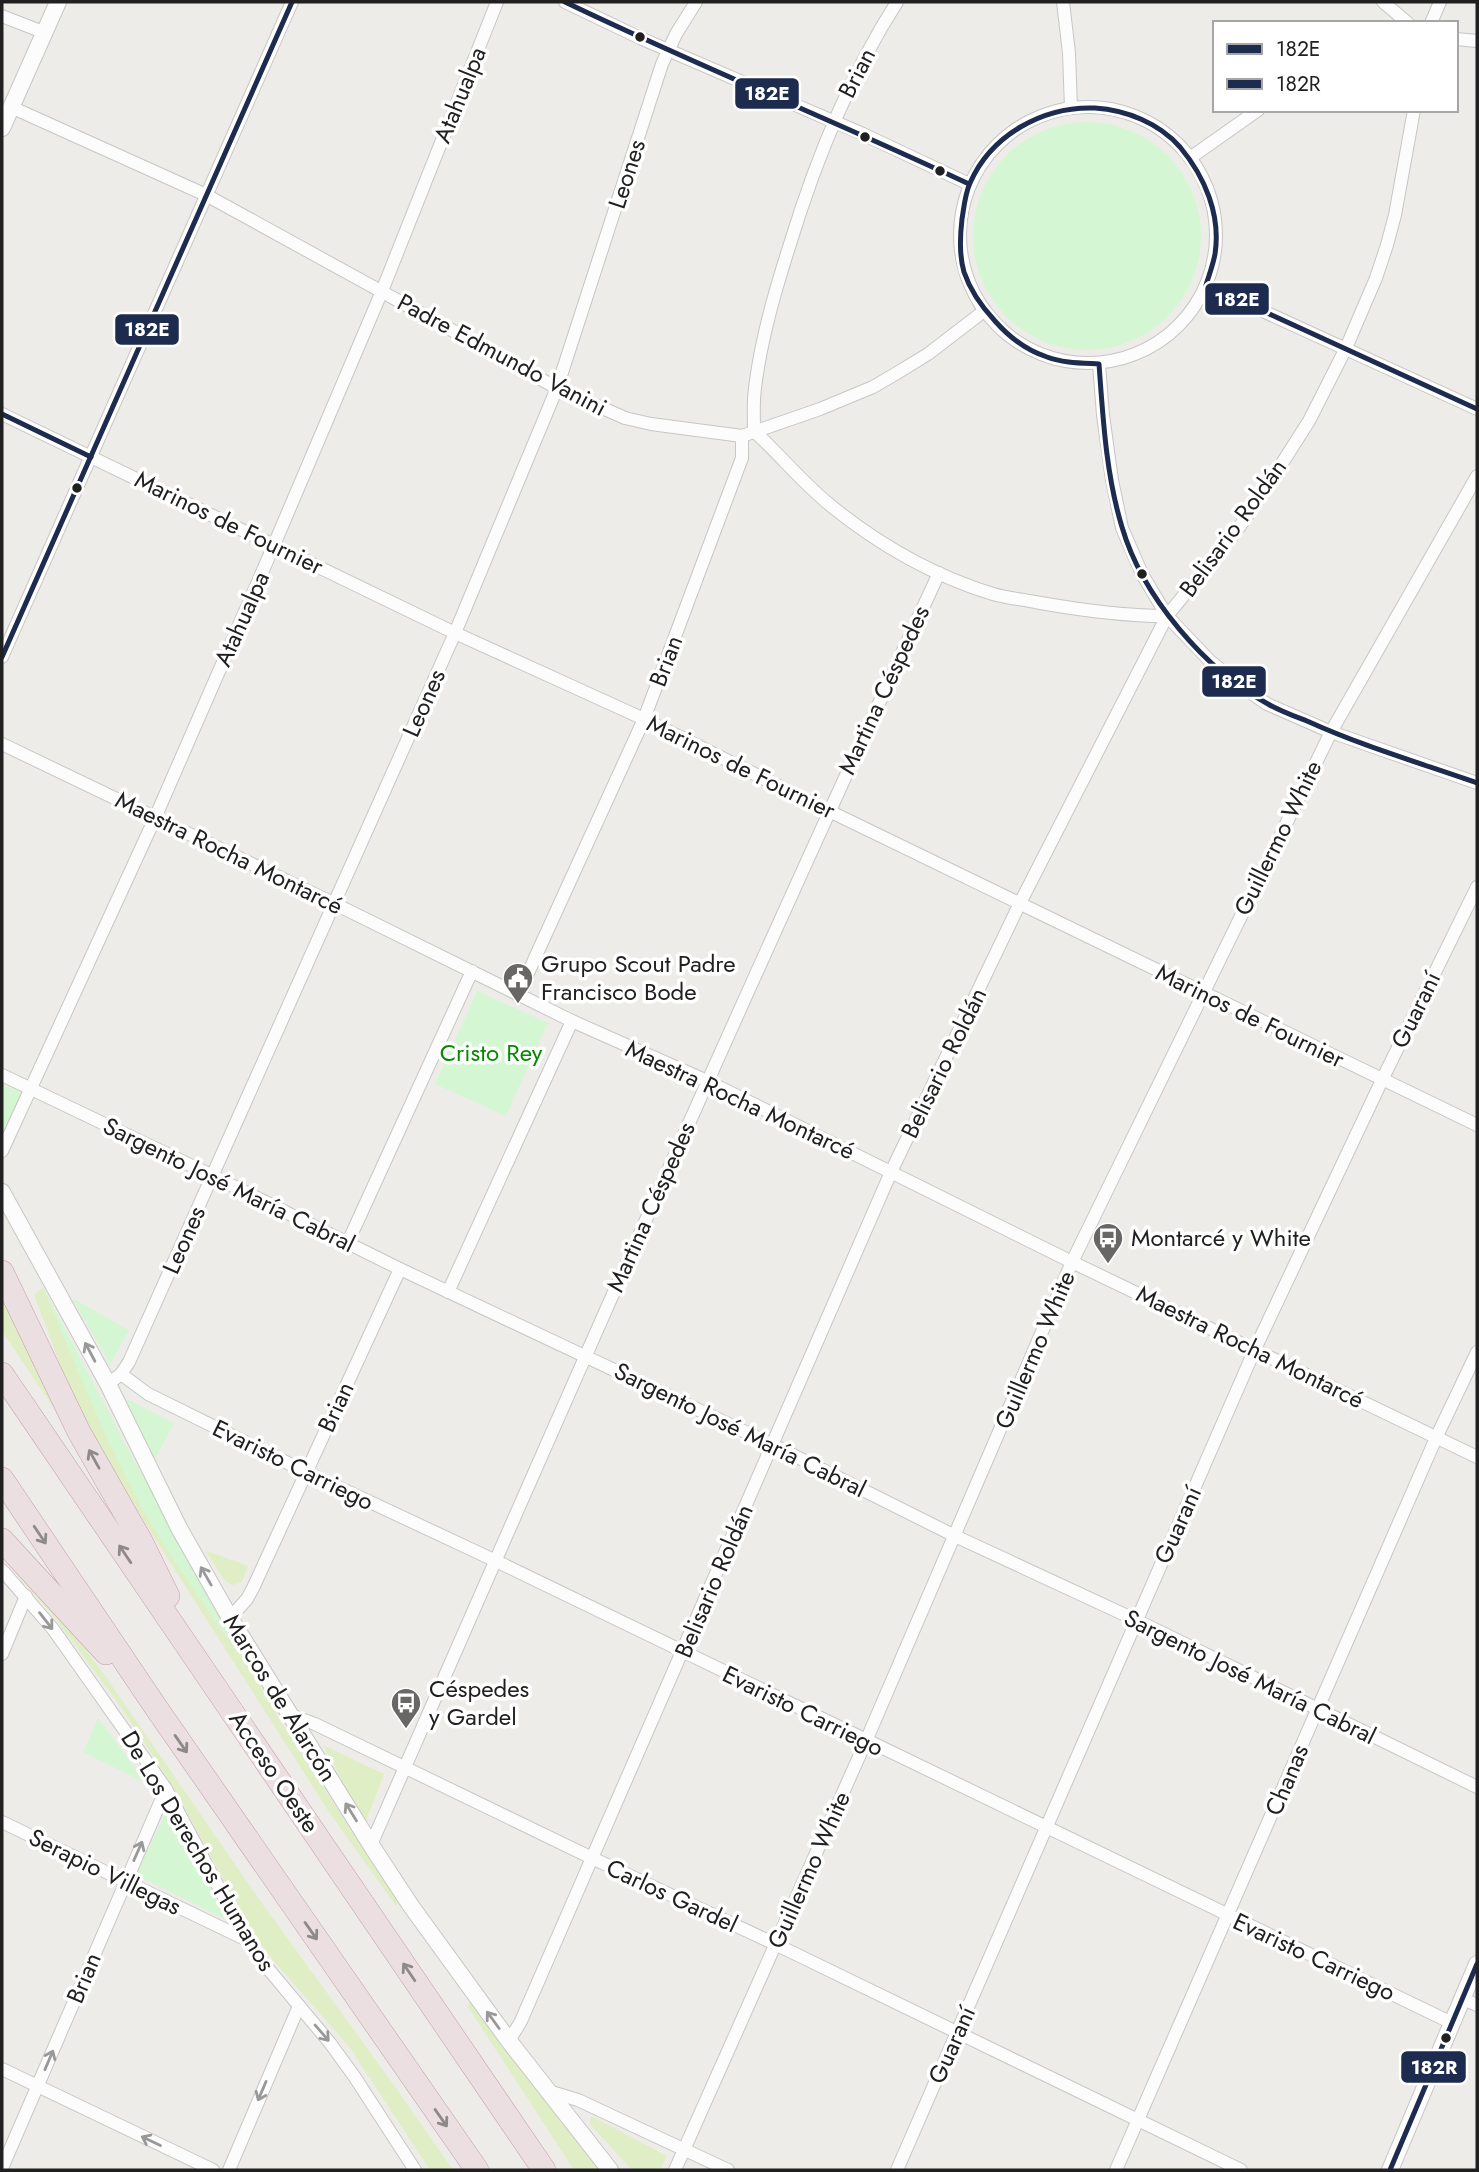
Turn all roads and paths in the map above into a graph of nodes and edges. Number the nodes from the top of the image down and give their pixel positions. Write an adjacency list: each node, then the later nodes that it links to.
1 (58, 2): 13 (street)
2 (292, 2): 25 (street)
3 (497, 2): 27 (street, Atahualpa)
4 (565, 2): 16 (street)
5 (696, 2): 16 (street, Leones)
6 (897, 2): 21 (street, Brian)
7 (1063, 2): 18 (street)
8 (1383, 2): 11 (street)
9 (1440, 2): 12 (street)
10 (2, 16): 13 (street)
11 (1406, 21)
12 (1432, 21)
13 (43, 33): 17 (street)
14 (1458, 39): 15 (street)
15 (1477, 41)
16 (668, 50): 21 (street); 31 (street, Leones)
17 (11, 107): 22 (street); 25 (street, Padre Edmundo Vanini)
18 (1070, 108): 23 (street); 24 (street)
19 (1255, 112): 23 (street)
20 (1414, 112): 29 (street, Belisario Roldán)
21 (834, 121): 24 (street); 34 (street, Brian)
22 (2, 128)
23 (1190, 158): 26 (street)
24 (969, 184): 28 (street)
25 (206, 195): 27 (street, Padre Edmundo Vanini); 35 (street)
26 (1206, 285): 29 (street); 30 (street)
27 (382, 291): 31 (street, Padre Edmundo Vanini); 37 (street, Atahualpa)
28 (984, 311): 30 (street); 34 (street)
29 (1346, 348): 32 (street); 39 (street, Belisario Roldán)
30 (1099, 364): 39 (street)
31 (557, 388): 34 (street, Padre Edmundo Vanini); 40 (street, Leones)
32 (1477, 409)
33 (2, 414): 35 (street, Marinos de Fournier)
34 (748, 433): 38 (street); 42 (street, Brian)
35 (91, 457): 37 (street, Marinos de Fournier); 41 (street)
36 (1477, 476): 43 (street, Guillermo White)
37 (274, 545): 40 (street, Marinos de Fournier); 47 (street, Atahualpa)
38 (939, 573): 39 (street); 46 (street, Martina Céspedes)
39 (1167, 616): 43 (street); 50 (street, Belisario Roldán)
40 (455, 633): 42 (street, Marinos de Fournier); 49 (street, Leones)
41 (2, 657)
42 (643, 719): 46 (street, Marinos de Fournier); 53 (street, Brian)
43 (1331, 732): 45 (street); 52 (street, Guillermo White)
44 (2, 744): 47 (street, Maestra Rocha Montarcé)
45 (1477, 783)
46 (828, 811): 50 (street, Marinos de Fournier); 57 (street, Martina Céspedes)
47 (155, 818): 49 (street, Maestra Rocha Montarcé); 58 (street, Atahualpa)
48 (1477, 887): 56 (street, Guaraní)
49 (333, 903): 51 (street, Maestra Rocha Montarcé); 62 (street, Leones)
50 (1020, 903): 52 (street, Marinos de Fournier); 61 (street, Belisario Roldán)
51 (472, 971): 53 (street, Maestra Rocha Montarcé); 64 (street)
52 (1202, 992): 56 (street, Marinos de Fournier); 65 (street, Guillermo White)
53 (518, 995): 54 (street, Maestra Rocha Montarcé)
54 (572, 1021): 57 (street, Maestra Rocha Montarcé); 68 (street)
55 (2, 1075): 58 (street, Sargento José María Cabral)
56 (1382, 1080): 59 (street, Marinos de Fournier); 69 (street, Guaraní)
57 (707, 1081): 61 (street, Maestra Rocha Montarcé); 71 (street, Martina Céspedes)
58 (30, 1088): 60 (street, Atahualpa); 62 (street, Sargento José María Cabral)
59 (1477, 1125)
60 (2, 1151)
61 (891, 1172): 65 (street, Maestra Rocha Montarcé); 76 (street, Belisario Roldán)
62 (213, 1176): 64 (street, Sargento José María Cabral); 73 (street, Leones)
63 (2, 1192): 74 (street, Marcos de Alarcón, one-way to 63)
64 (348, 1242): 66 (street, Sargento José María Cabral)
65 (1072, 1262): 69 (street, Maestra Rocha Montarcé); 80 (street, Guillermo White)
66 (401, 1269): 68 (street, Sargento José María Cabral); 78 (street, Brian)
67 (2, 1272): 89 (highway, one-way to 67)
68 (448, 1292): 71 (street, Sargento José María Cabral)
69 (1255, 1349): 75 (street, Maestra Rocha Montarcé); 86 (street, Guaraní)
70 (1477, 1352): 75 (street, Chanas)
71 (585, 1356): 76 (street, Sargento José María Cabral); 82 (street, Martina Céspedes)
72 (2, 1374): 89 (highway, Acceso Oeste, one-way to 72)
73 (121, 1374): 74 (street, Leones); 78 (street, Evaristo Carriego)
74 (108, 1384): 85 (street, Marcos de Alarcón, one-way to 74)
75 (1436, 1438): 77 (street, Maestra Rocha Montarcé); 91 (street, Chanas)
76 (773, 1445): 80 (street, Sargento José María Cabral); 87 (street, Belisario Roldán)
77 (1477, 1457)
78 (306, 1472): 82 (street, Evaristo Carriego); 85 (street, Brian)
79 (2, 1479): 90 (highway, one-way to 90)
80 (955, 1536): 86 (street, Sargento José María Cabral); 93 (street, Guillermo White)
81 (2, 1539): 90 (highway)
82 (496, 1561): 87 (street, Evaristo Carriego); 94 (street, Martina Céspedes)
83 (4, 1573): 84 (street, De Los Derechos Humanos)
84 (26, 1596): 88 (street); 96 (street, De Los Derechos Humanos, one-way to 96)
85 (230, 1618): 92 (street, Marcos de Alarcón)
86 (1136, 1620): 91 (street, Sargento José María Cabral); 98 (street, Guaraní)
87 (682, 1653): 93 (street, Evaristo Carriego); 100 (street, Belisario Roldán)
88 (2, 1654)
89 (205, 1671): 121 (highway, Acceso Oeste, one-way to 89)
90 (157, 1709): 120 (highway, one-way to 120)
91 (1318, 1710): 95 (street, Sargento José María Cabral); 102 (street, Chanas)
92 (291, 1715): 94 (street, Carlos Gardel); 99 (street, Marcos de Alarcón, one-way to 92)
93 (866, 1741): 98 (street, Evaristo Carriego); 104 (street, Guillermo White)
94 (405, 1767): 99 (street, Martina Céspedes); 100 (street, Carlos Gardel)
95 (1477, 1787)
96 (166, 1789): 101 (street, Brian, one-way to 96); 103 (street, De Los Derechos Humanos)
97 (2, 1822): 101 (street, Serapio Villegas)
98 (1045, 1828): 102 (street, Evaristo Carriego); 109 (street, Guaraní)
99 (371, 1845): 110 (street, Marcos de Alarcón, one-way to 99)
100 (592, 1858): 104 (street, Carlos Gardel); 110 (street, Belisario Roldán)
101 (125, 1881): 103 (street, Serapio Villegas); 112 (street, Brian, one-way to 101)
102 (1228, 1917): 108 (street, Evaristo Carriego); 114 (street, Chanas)
103 (247, 1940): 107 (street, De Los Derechos Humanos)
104 (775, 1944): 109 (street, Carlos Gardel); 115 (street, Guillermo White)
105 (1477, 1964): 106 (street)
106 (1470, 2002): 108 (street)
107 (299, 2006): 118 (street, one-way to 118); 119 (street, De Los Derechos Humanos, one-way to 119)
108 (1452, 2023): 128 (street)
109 (957, 2033): 114 (street, Carlos Gardel); 125 (street, Guaraní)
110 (509, 2041): 113 (street, Marcos de Alarcón)
111 (2, 2069): 112 (street)
112 (38, 2086): 116 (street, Brian); 117 (street, one-way to 112)
113 (548, 2091): 115 (street); 122 (street, Marcos de Alarcón)
114 (1138, 2120): 126 (street, Chanas); 127 (street, Carlos Gardel)
115 (685, 2150): 123 (street, Guillermo White); 124 (street)
116 (2, 2168)
117 (213, 2170)
118 (229, 2170)
119 (415, 2170)
120 (477, 2170)
121 (544, 2170)
122 (610, 2170)
123 (676, 2170)
124 (728, 2170)
125 (897, 2170)
126 (1116, 2170)
127 (1241, 2170)
128 (1390, 2170)

